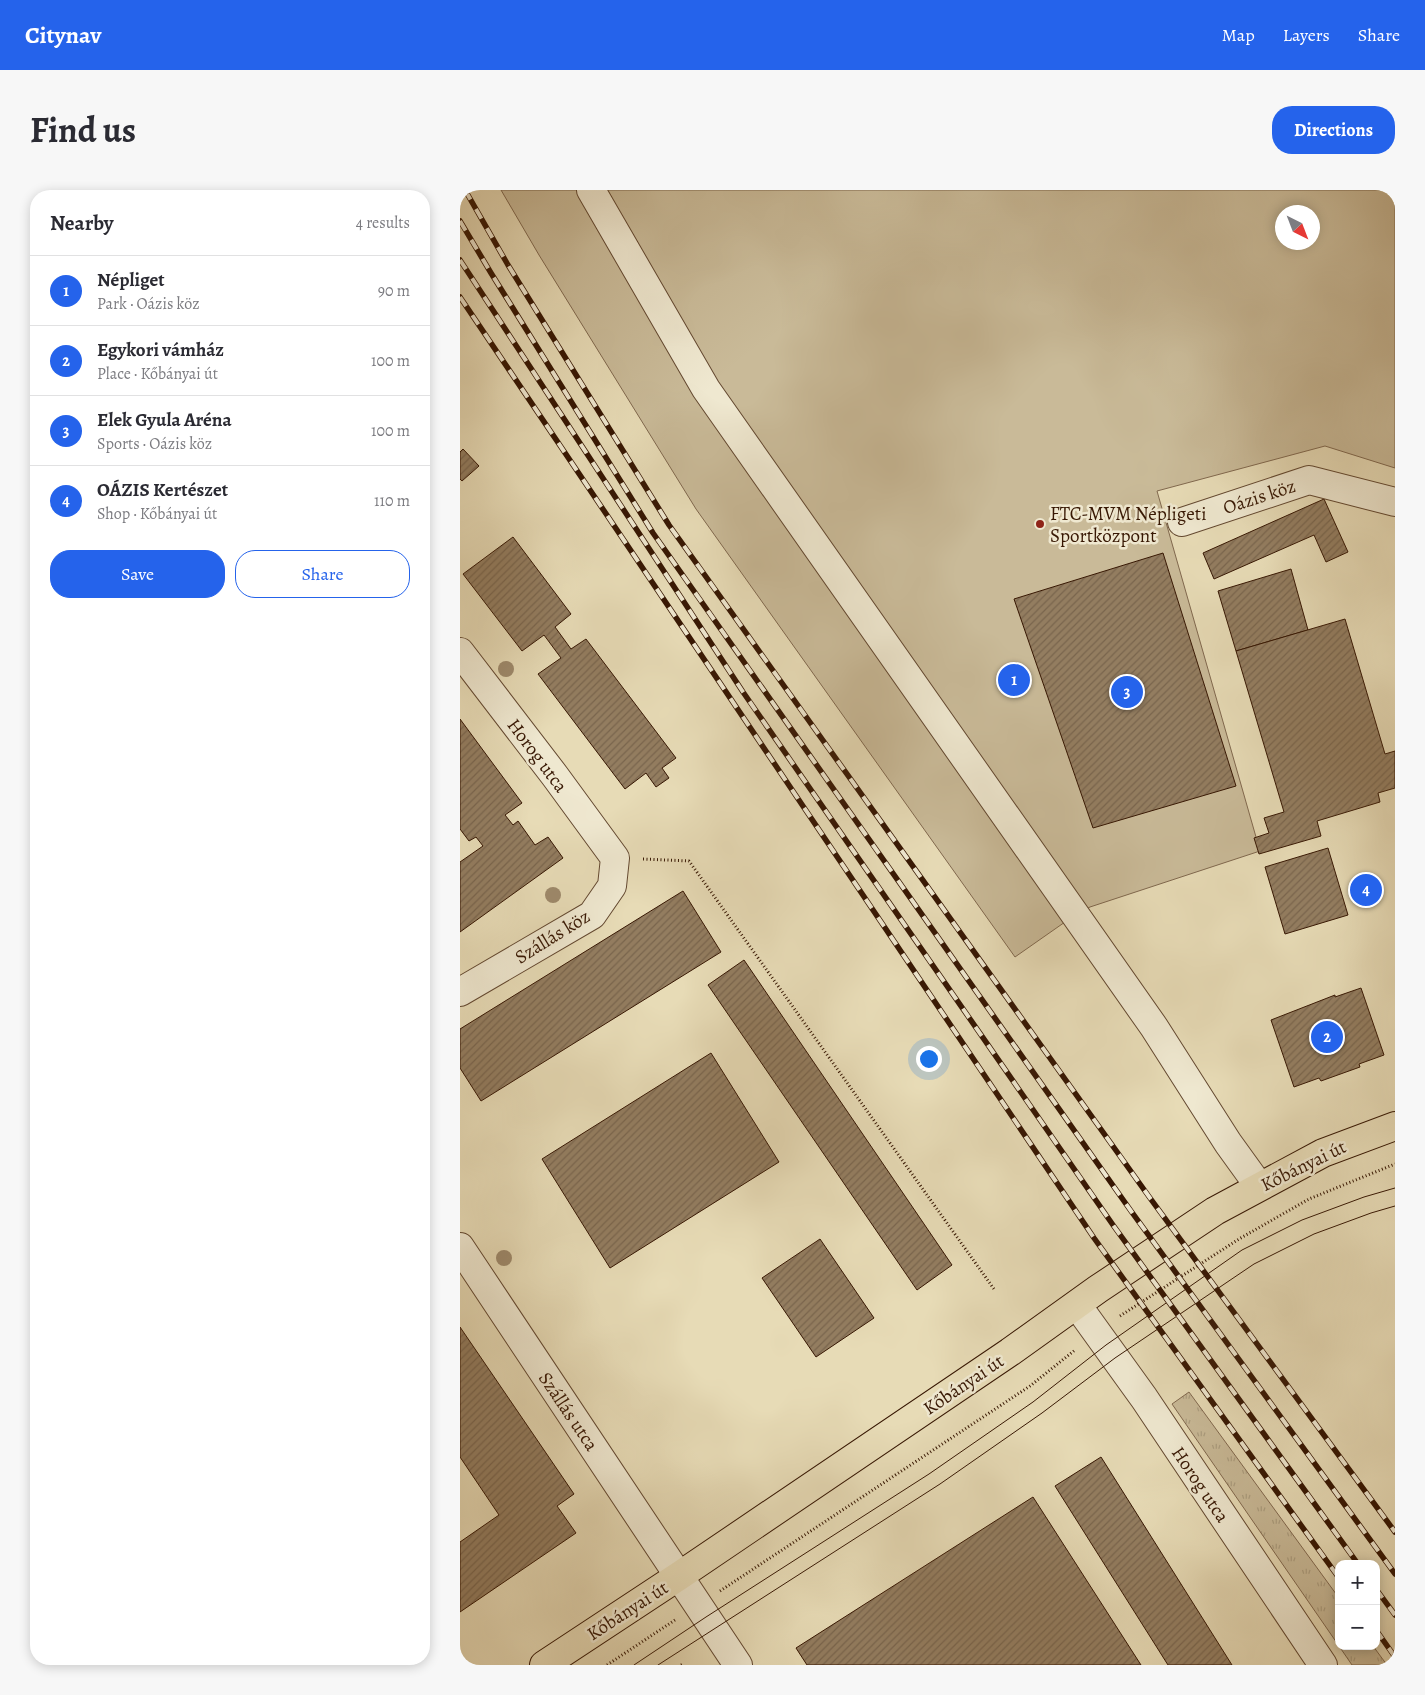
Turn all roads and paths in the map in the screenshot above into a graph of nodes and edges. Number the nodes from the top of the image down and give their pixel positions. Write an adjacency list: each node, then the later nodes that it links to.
1 (591, 190): 9 (street)
2 (1395, 502): 3 (street, Oázis köz)
3 (1182, 522)
4 (460, 652): 5 (street, Horog utca)
5 (615, 858): 6 (street, Szállás köz); 11 (path)
6 (460, 992)
7 (1395, 1126): 9 (main road, Kőbányai út)
8 (1395, 1164): 13 (path)
9 (1259, 1186): 12 (main road, Kőbányai út)
10 (460, 1246): 14 (street, Szállás utca)
11 (994, 1289)
12 (1077, 1305): 13 (street, Horog utca); 14 (main road, Kőbányai út)
13 (1097, 1333): 15 (path); 19 (street, Horog utca)
14 (679, 1576): 15 (street, Szállás utca); 16 (main road, Kőbányai út)
15 (699, 1605): 17 (path); 18 (street, Szállás utca)
16 (544, 1665)
17 (607, 1665)
18 (738, 1665)
19 (1323, 1665)

